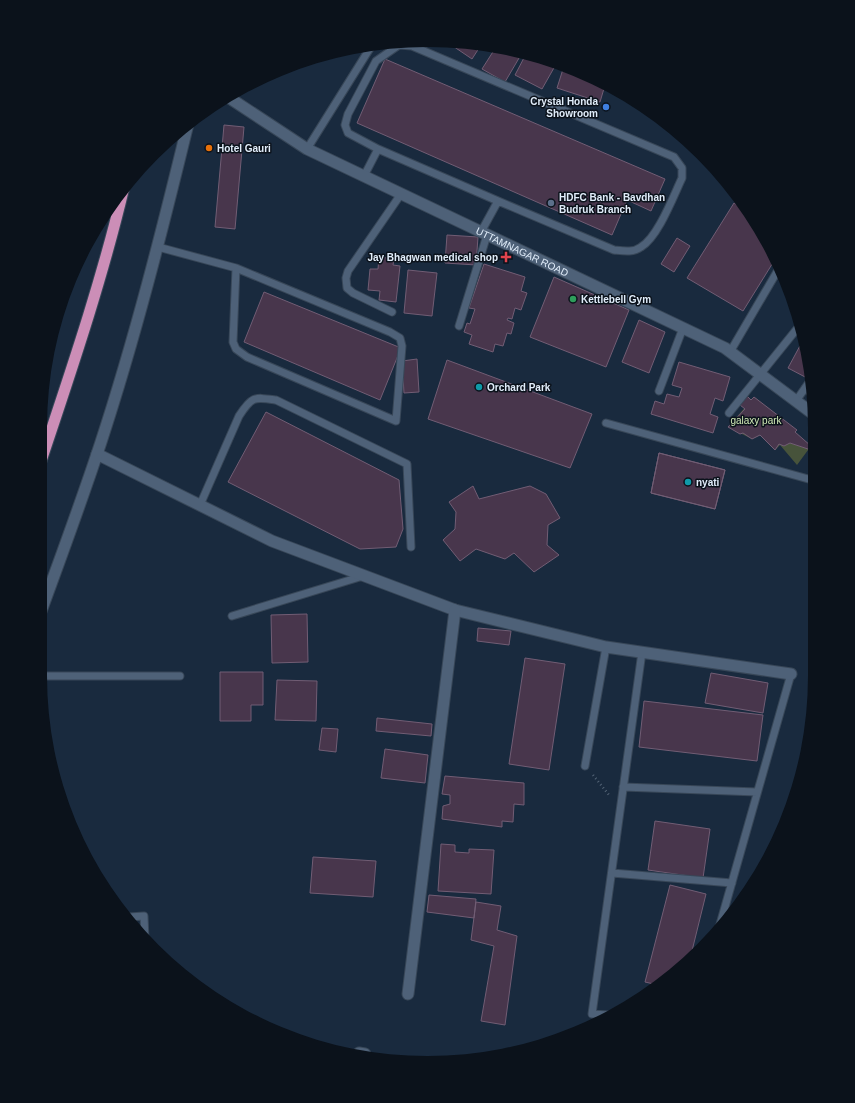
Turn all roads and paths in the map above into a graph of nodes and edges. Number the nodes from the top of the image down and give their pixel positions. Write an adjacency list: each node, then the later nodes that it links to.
1 (416, 47): 10 (lane)
2 (394, 49): 7 (lane)
3 (368, 52): 6 (lane)
4 (233, 100): 6 (street, UTTAMNAGAR ROAD)
5 (185, 134): 13 (street)
6 (306, 149): 8 (street, UTTAMNAGAR ROAD)
7 (378, 149): 8 (lane); 10 (lane)
8 (364, 176): 9 (street, UTTAMNAGAR ROAD)
9 (401, 194): 12 (street, UTTAMNAGAR ROAD); 16 (lane)
10 (498, 201): 12 (lane)
11 (120, 204): 28 (highway)
12 (484, 233): 17 (lane); 18 (street, UTTAMNAGAR ROAD)
13 (158, 247): 14 (lane); 29 (street)
14 (236, 268): 14 (lane)
15 (776, 274): 20 (lane)
16 (392, 312)
17 (459, 326)
18 (683, 328): 20 (street, UTTAMNAGAR ROAD); 23 (lane)
19 (795, 331): 21 (lane)
20 (730, 352): 21 (street, UTTAMNAGAR ROAD)
21 (761, 375): 24 (street, UTTAMNAGAR ROAD); 26 (lane)
22 (805, 388): 24 (lane)
23 (659, 391)
24 (796, 401): 25 (street, UTTAMNAGAR ROAD)
25 (807, 409)
26 (729, 413)
27 (606, 423): 30 (lane)
28 (47, 442)
29 (97, 454): 31 (street); 34 (street)
30 (808, 479)
31 (200, 505): 32 (lane); 33 (street)
32 (411, 547)
33 (364, 576): 35 (street); 36 (lane)
34 (47, 594)
35 (455, 610): 37 (street); 50 (street)
36 (232, 616)
37 (606, 647): 38 (street); 42 (lane)
38 (642, 652): 39 (street); 43 (lane)
39 (791, 674): 44 (lane)
40 (47, 676): 41 (lane)
41 (180, 676)
42 (585, 766)
43 (623, 788): 44 (lane); 45 (lane)
44 (757, 792): 46 (lane)
45 (612, 873): 46 (lane); 51 (lane)
46 (732, 883): 47 (lane)
47 (723, 915)
48 (134, 917): 49 (lane)
49 (145, 930)
50 (408, 994)
51 (601, 1015)

